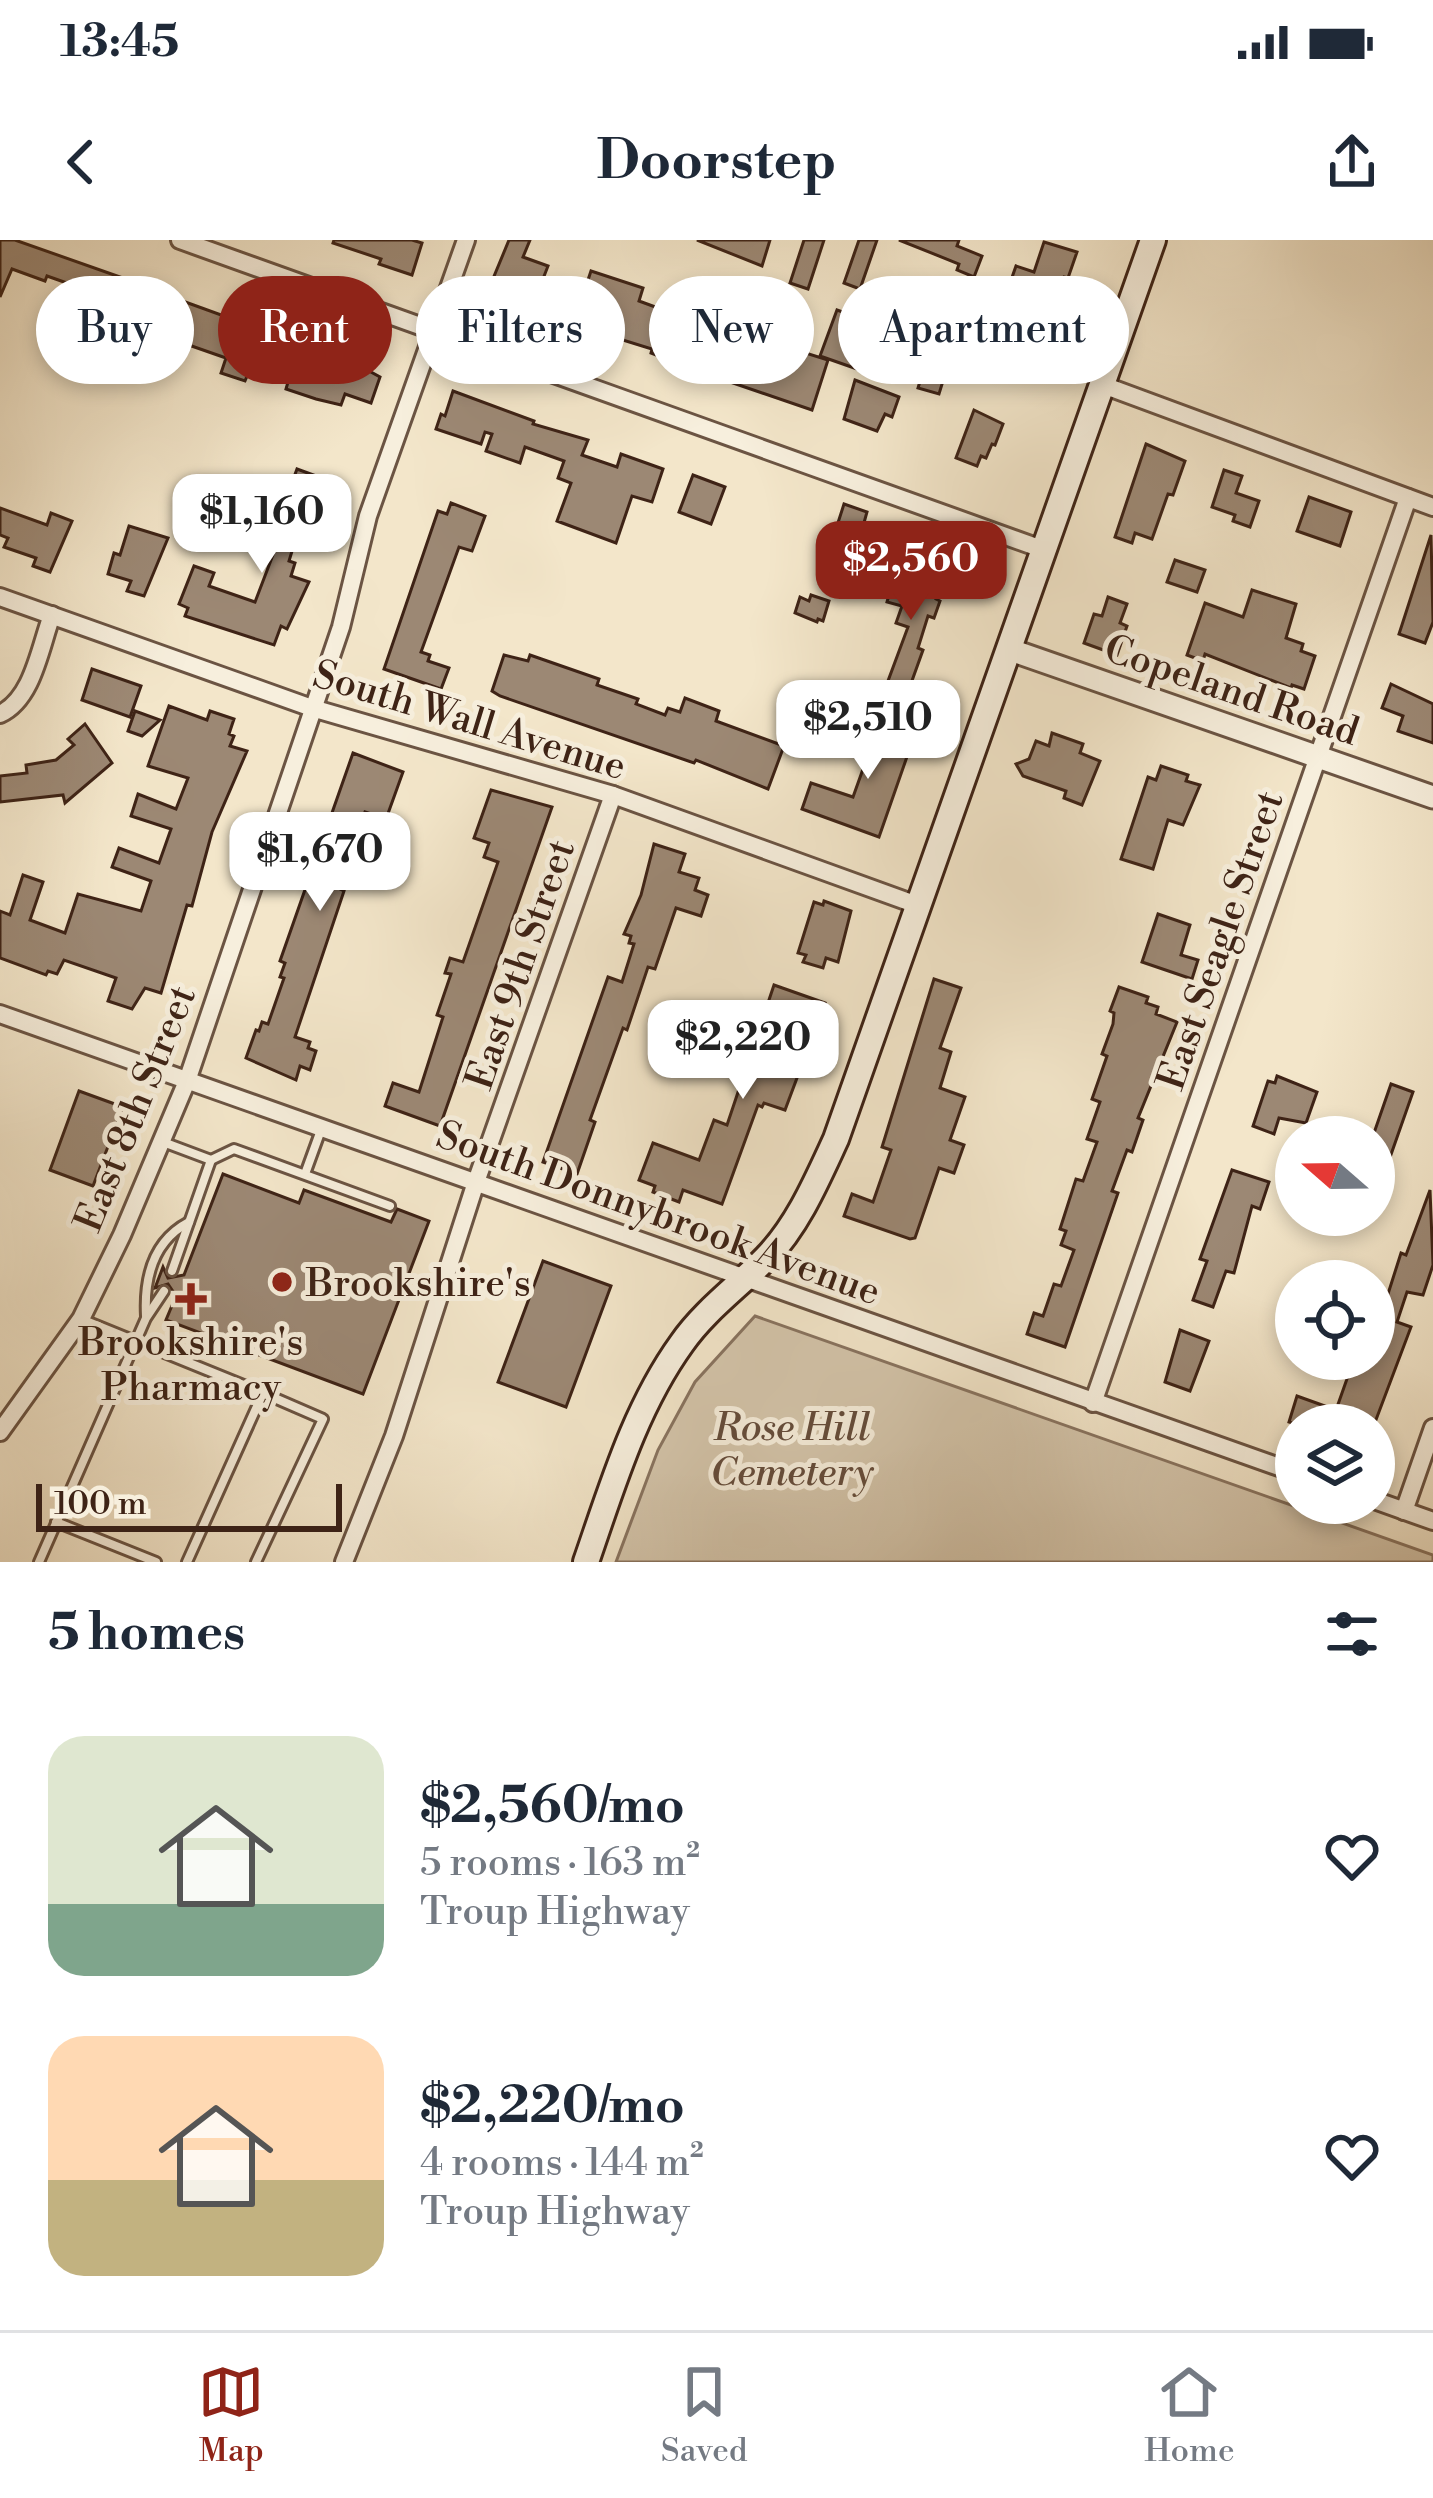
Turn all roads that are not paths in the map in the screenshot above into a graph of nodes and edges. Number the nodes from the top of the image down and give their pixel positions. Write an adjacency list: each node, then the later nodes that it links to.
1 (180, 240): 5 (street)
2 (466, 240): 4 (street, East 8th Street)
3 (1145, 242): 8 (main road)
4 (453, 276)
5 (416, 326)
6 (416, 380): 15 (street, East 8th Street)
7 (579, 384): 11 (street)
8 (1103, 385): 9 (street); 11 (main road)
9 (1408, 498): 10 (street); 17 (street, East Seagle Street)
10 (1433, 507)
11 (1042, 549): 14 (main road)
12 (0, 597): 13 (street, South Wall Avenue)
13 (52, 615): 15 (street, South Wall Avenue); 16 (street)
14 (1008, 649): 17 (street, Copeland Road); 20 (main road)
15 (313, 708): 18 (street, South Wall Avenue); 22 (street, East 8th Street)
16 (0, 714)
17 (1318, 757): 19 (street, Copeland Road); 37 (street, East Seagle Street)
18 (613, 795): 20 (street, South Wall Avenue); 27 (street, East 9th Street)
19 (1433, 797)
20 (920, 906): 31 (main road)
21 (0, 1014): 22 (street, South Donnybrook Avenue)
22 (187, 1081): 23 (street, South Donnybrook Avenue); 24 (street, East 8th Street)
23 (322, 1128): 26 (lane); 27 (street, South Donnybrook Avenue)
24 (161, 1141): 25 (lane); 34 (street, East 8th Street)
25 (212, 1160): 26 (lane); 29 (lane)
26 (305, 1174): 28 (lane)
27 (476, 1182): 31 (street, South Donnybrook Avenue); 49 (street, East 9th Street)
28 (390, 1206)
29 (190, 1221): 30 (lane); 33 (lane)
30 (172, 1270)
31 (745, 1276): 37 (street, South Donnybrook Avenue); 50 (main road)
32 (164, 1291): 33 (lane)
33 (146, 1318): 35 (lane)
34 (81, 1319): 35 (lane); 39 (street, East 8th Street)
35 (136, 1342): 36 (lane); 44 (lane)
36 (263, 1394): 47 (lane); 48 (lane)
37 (1094, 1403): 40 (street, South Donnybrook Avenue)
38 (1433, 1428): 42 (street)
39 (0, 1432)
40 (1275, 1466)
41 (1395, 1507): 42 (street)
42 (1404, 1510): 43 (street)
43 (1433, 1521)
44 (56, 1522): 45 (lane); 46 (lane)
45 (39, 1562)
46 (156, 1562)
47 (187, 1562)
48 (256, 1562)
49 (344, 1562)
50 (586, 1562)

